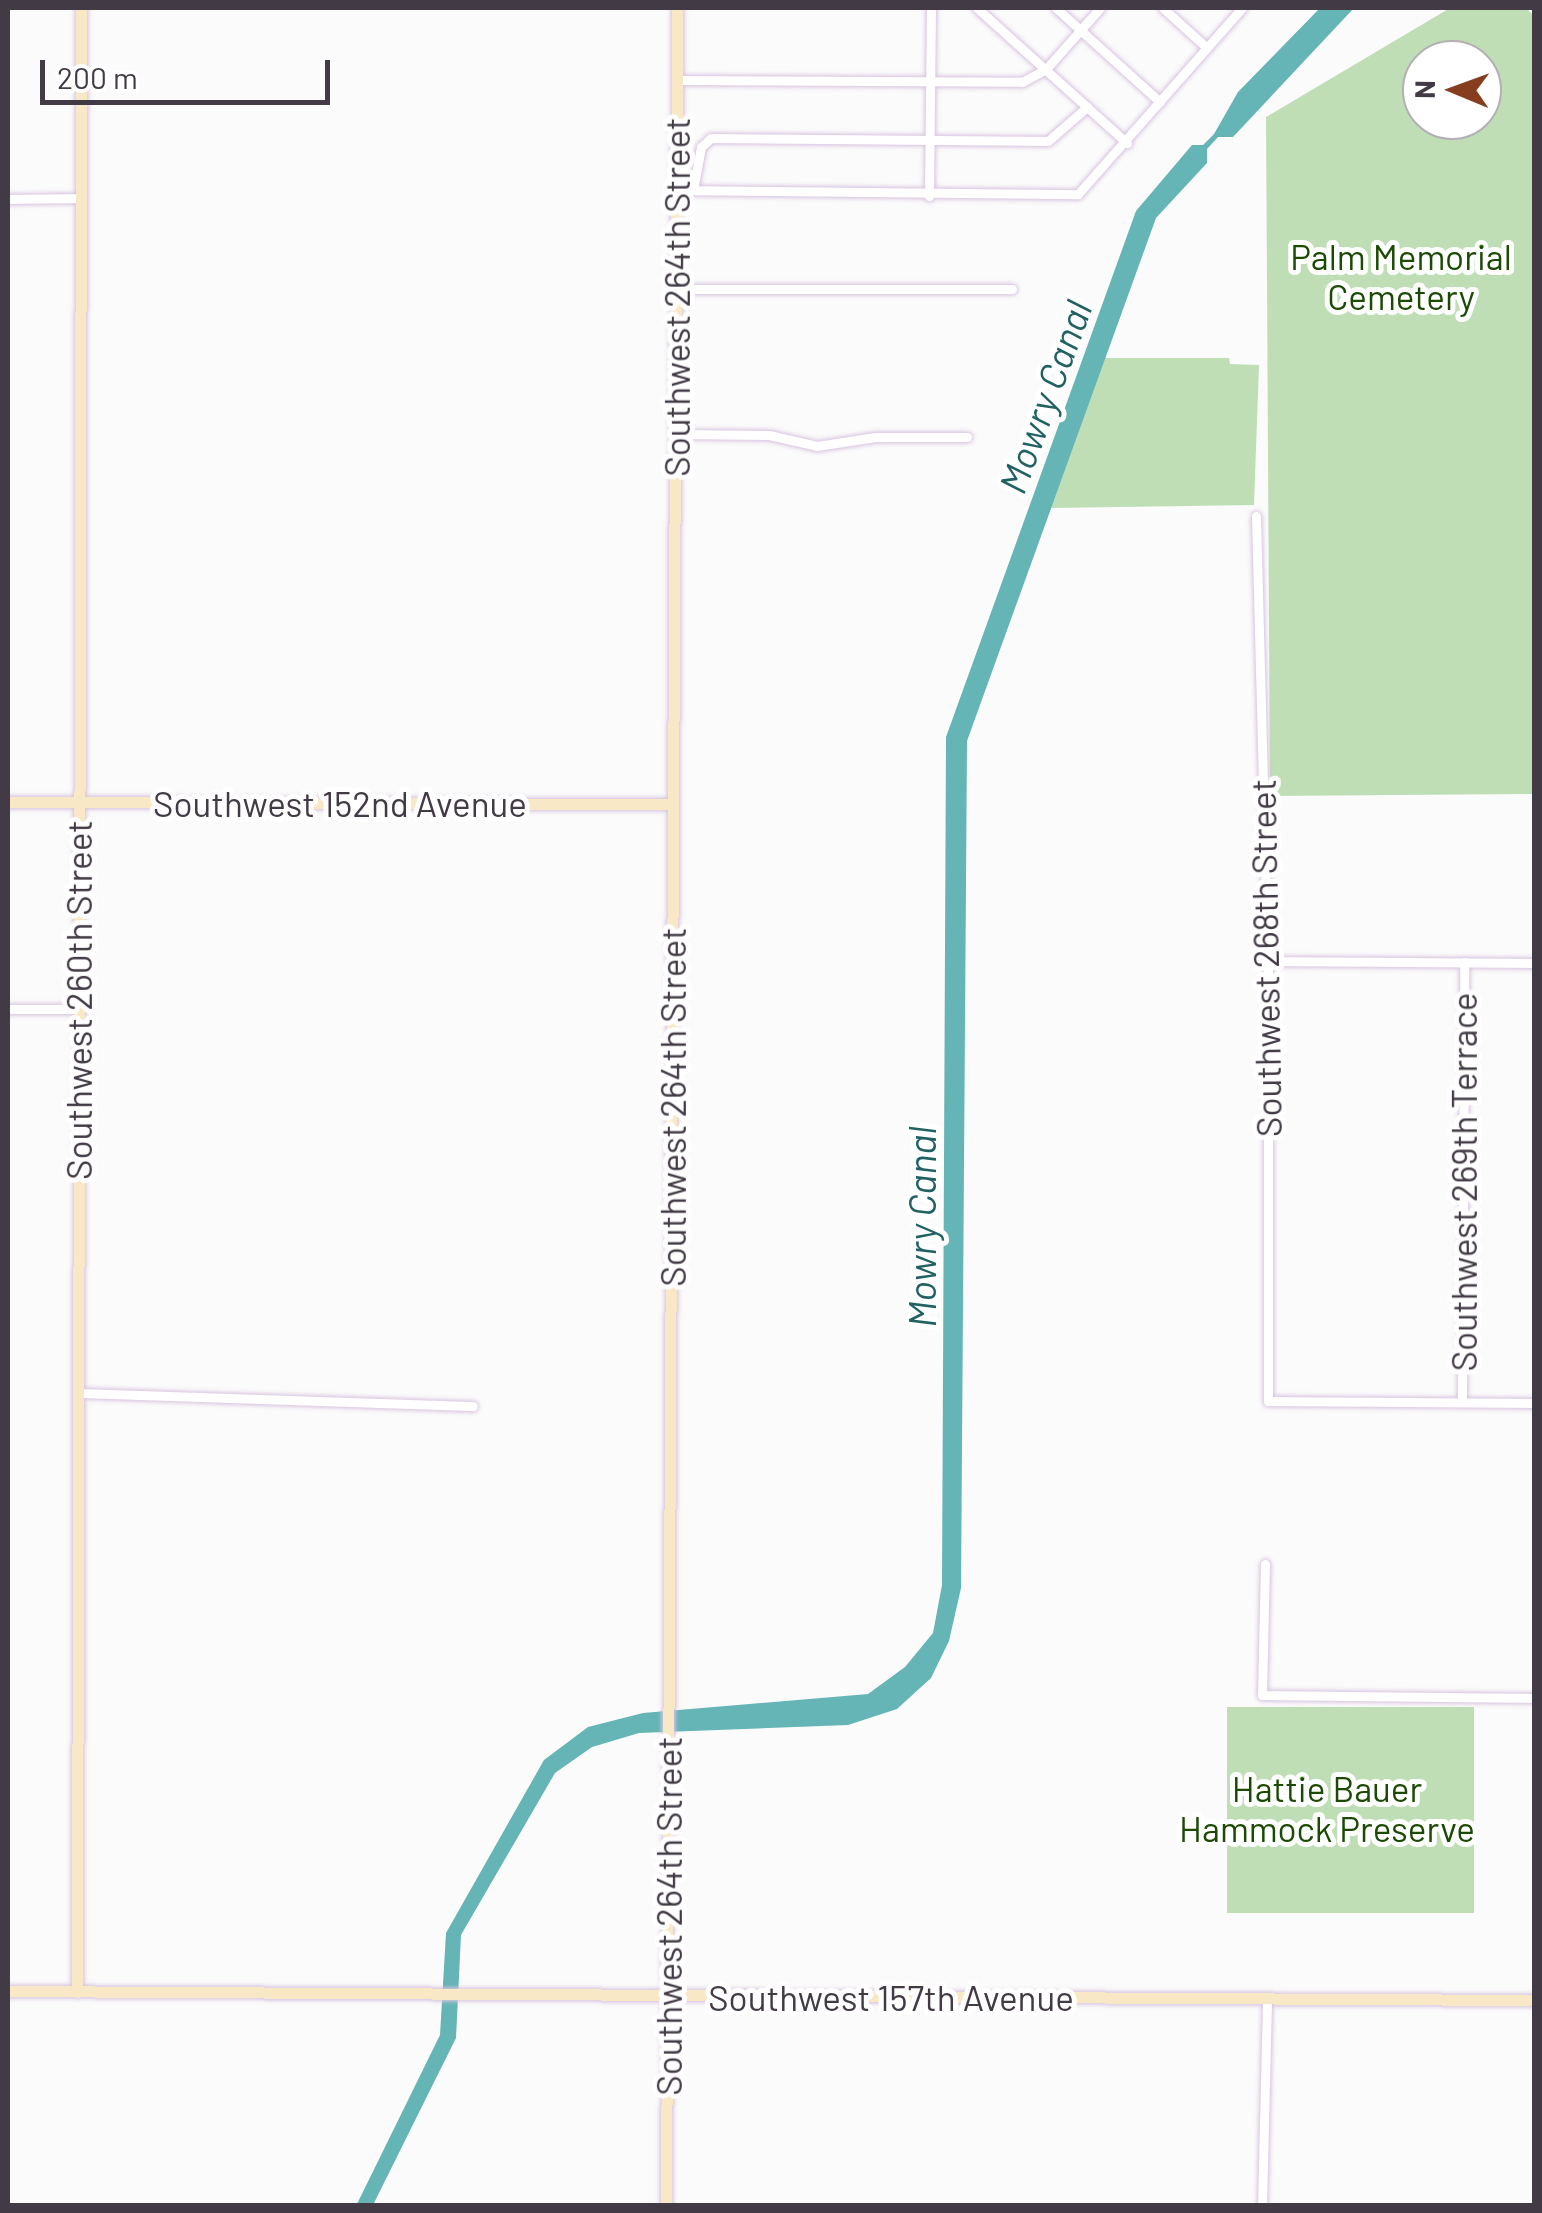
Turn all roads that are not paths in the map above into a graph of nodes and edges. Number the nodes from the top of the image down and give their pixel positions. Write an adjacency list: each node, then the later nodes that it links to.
1 (81, 8): 21 (street, Southwest 260th Street)
2 (677, 8): 12 (street, Southwest 264th Street)
3 (931, 8): 13 (street)
4 (978, 8): 11 (street)
5 (1056, 8): 9 (street)
6 (1100, 8): 9 (street)
7 (1163, 8): 10 (street)
8 (1242, 8): 10 (street)
9 (1081, 30): 11 (street); 14 (street)
10 (1206, 48): 14 (street)
11 (1046, 69): 13 (street); 15 (street)
12 (677, 80): 13 (street); 18 (street, Southwest 264th Street)
13 (930, 82): 16 (street)
14 (1160, 102): 17 (street)
15 (1087, 108): 16 (street); 17 (street)
16 (930, 140): 19 (street); 20 (street)
17 (1126, 143): 20 (street)
18 (676, 190): 19 (street); 24 (street, Southwest 264th Street)
19 (694, 190): 20 (street)
20 (929, 196)
21 (81, 198): 22 (street); 29 (street, Southwest 260th Street)
22 (8, 199)
23 (1012, 289): 24 (street)
24 (676, 290): 25 (street, Southwest 264th Street)
25 (676, 434): 26 (street); 30 (street, Southwest 264th Street)
26 (967, 437)
27 (1256, 516): 31 (street, Southwest 268th Street)
28 (8, 802): 29 (street, Southwest 152nd Avenue)
29 (79, 802): 30 (street, Southwest 152nd Avenue); 35 (street, Southwest 260th Street)
30 (673, 804): 44 (street, Southwest 264th Street)
31 (1268, 961): 32 (street); 37 (street, Southwest 268th Street)
32 (1464, 962): 33 (street); 37 (street, Southwest 269th Terrace)
33 (1534, 963)
34 (8, 1009): 35 (street)
35 (79, 1009): 36 (street, Southwest 260th Street)
36 (77, 1393): 39 (street); 43 (street, Southwest 260th Street)
37 (1462, 1402): 38 (street)
38 (1534, 1402)
39 (473, 1406)
40 (1265, 1564): 41 (street)
41 (1534, 1698)
42 (8, 1991): 43 (street, Southwest 157th Avenue)
43 (76, 1992): 44 (street, Southwest 157th Avenue)
44 (668, 1996): 45 (street, Southwest 157th Avenue); 47 (street, Southwest 264th Street)
45 (1267, 2000): 46 (street, Southwest 157th Avenue); 48 (street)
46 (1534, 2000)
47 (666, 2206)
48 (1262, 2206)

